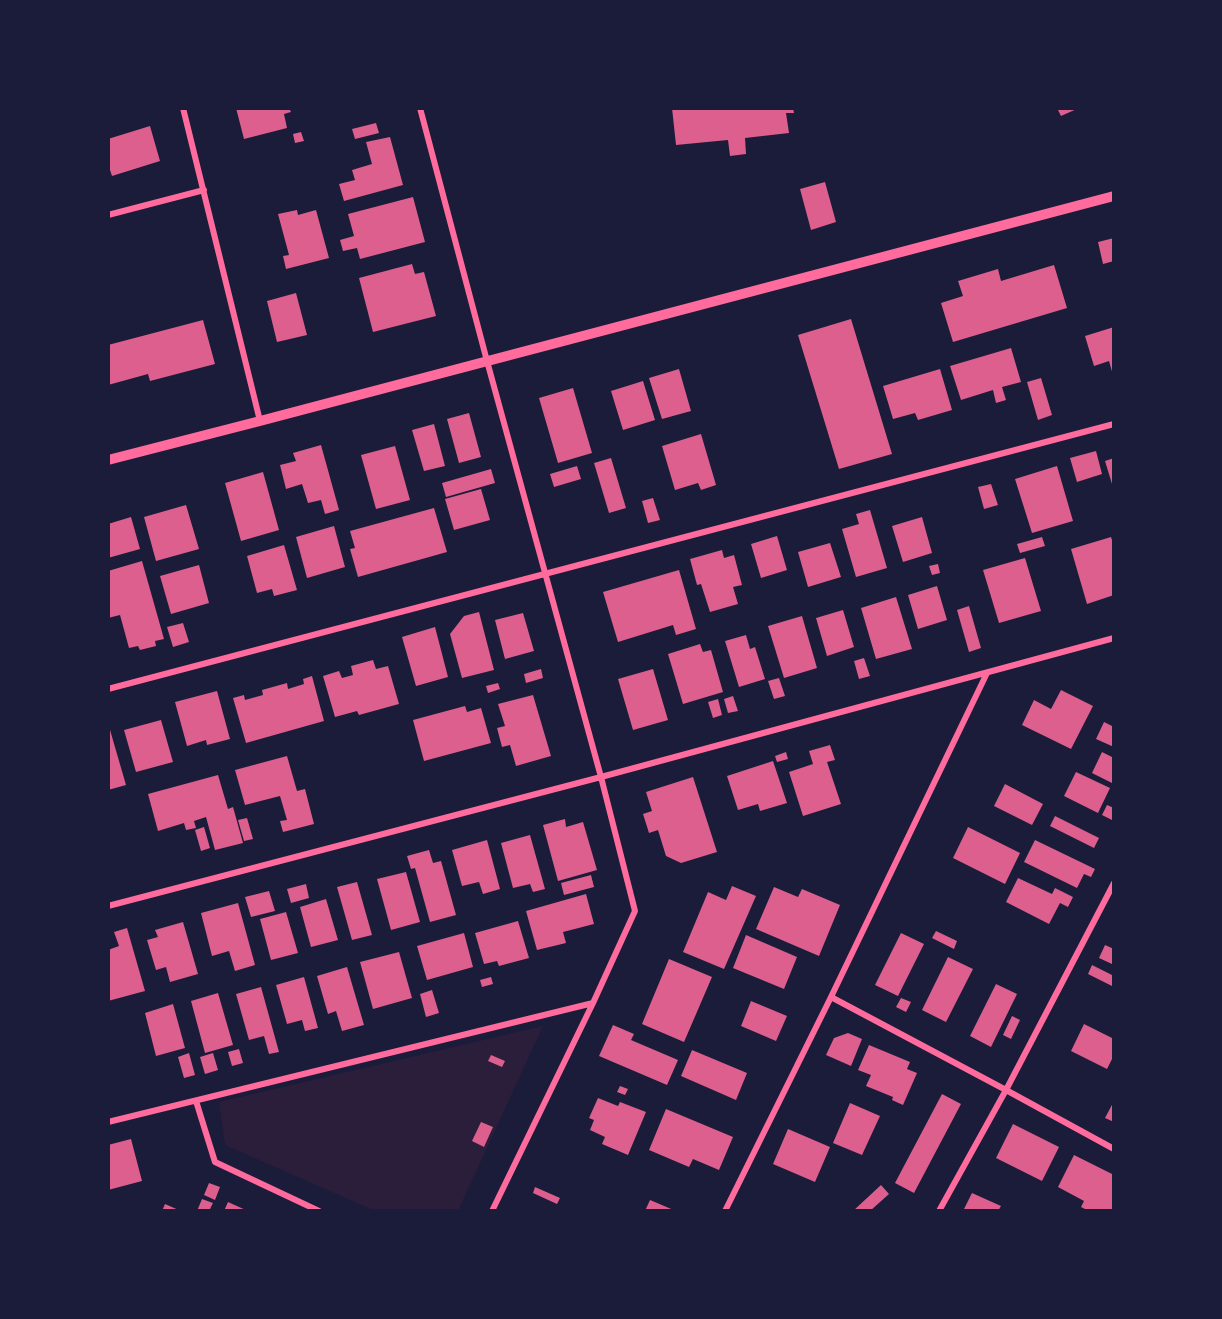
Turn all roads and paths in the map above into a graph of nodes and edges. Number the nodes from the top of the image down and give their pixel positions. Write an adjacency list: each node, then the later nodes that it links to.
1 (183, 108): 3 (street)
2 (420, 108): 6 (street)
3 (204, 190): 5 (street); 7 (street)
4 (1114, 196): 6 (street)
5 (108, 215)
6 (487, 362): 7 (street); 10 (street)
7 (260, 421): 9 (street)
8 (1114, 424): 10 (street)
9 (108, 460)
10 (544, 574): 13 (street); 14 (street)
11 (1114, 638): 12 (street)
12 (987, 673): 14 (street); 17 (street)
13 (108, 689)
14 (601, 777): 16 (street); 18 (street)
15 (1114, 883): 19 (street)
16 (108, 906)
17 (831, 997): 19 (street); 25 (street)
18 (593, 1003): 20 (street); 24 (street)
19 (1006, 1090): 22 (street); 26 (street)
20 (196, 1101): 21 (street); 23 (street)
21 (108, 1122)
22 (1114, 1149)
23 (319, 1211)
24 (492, 1211)
25 (725, 1211)
26 (939, 1211)

